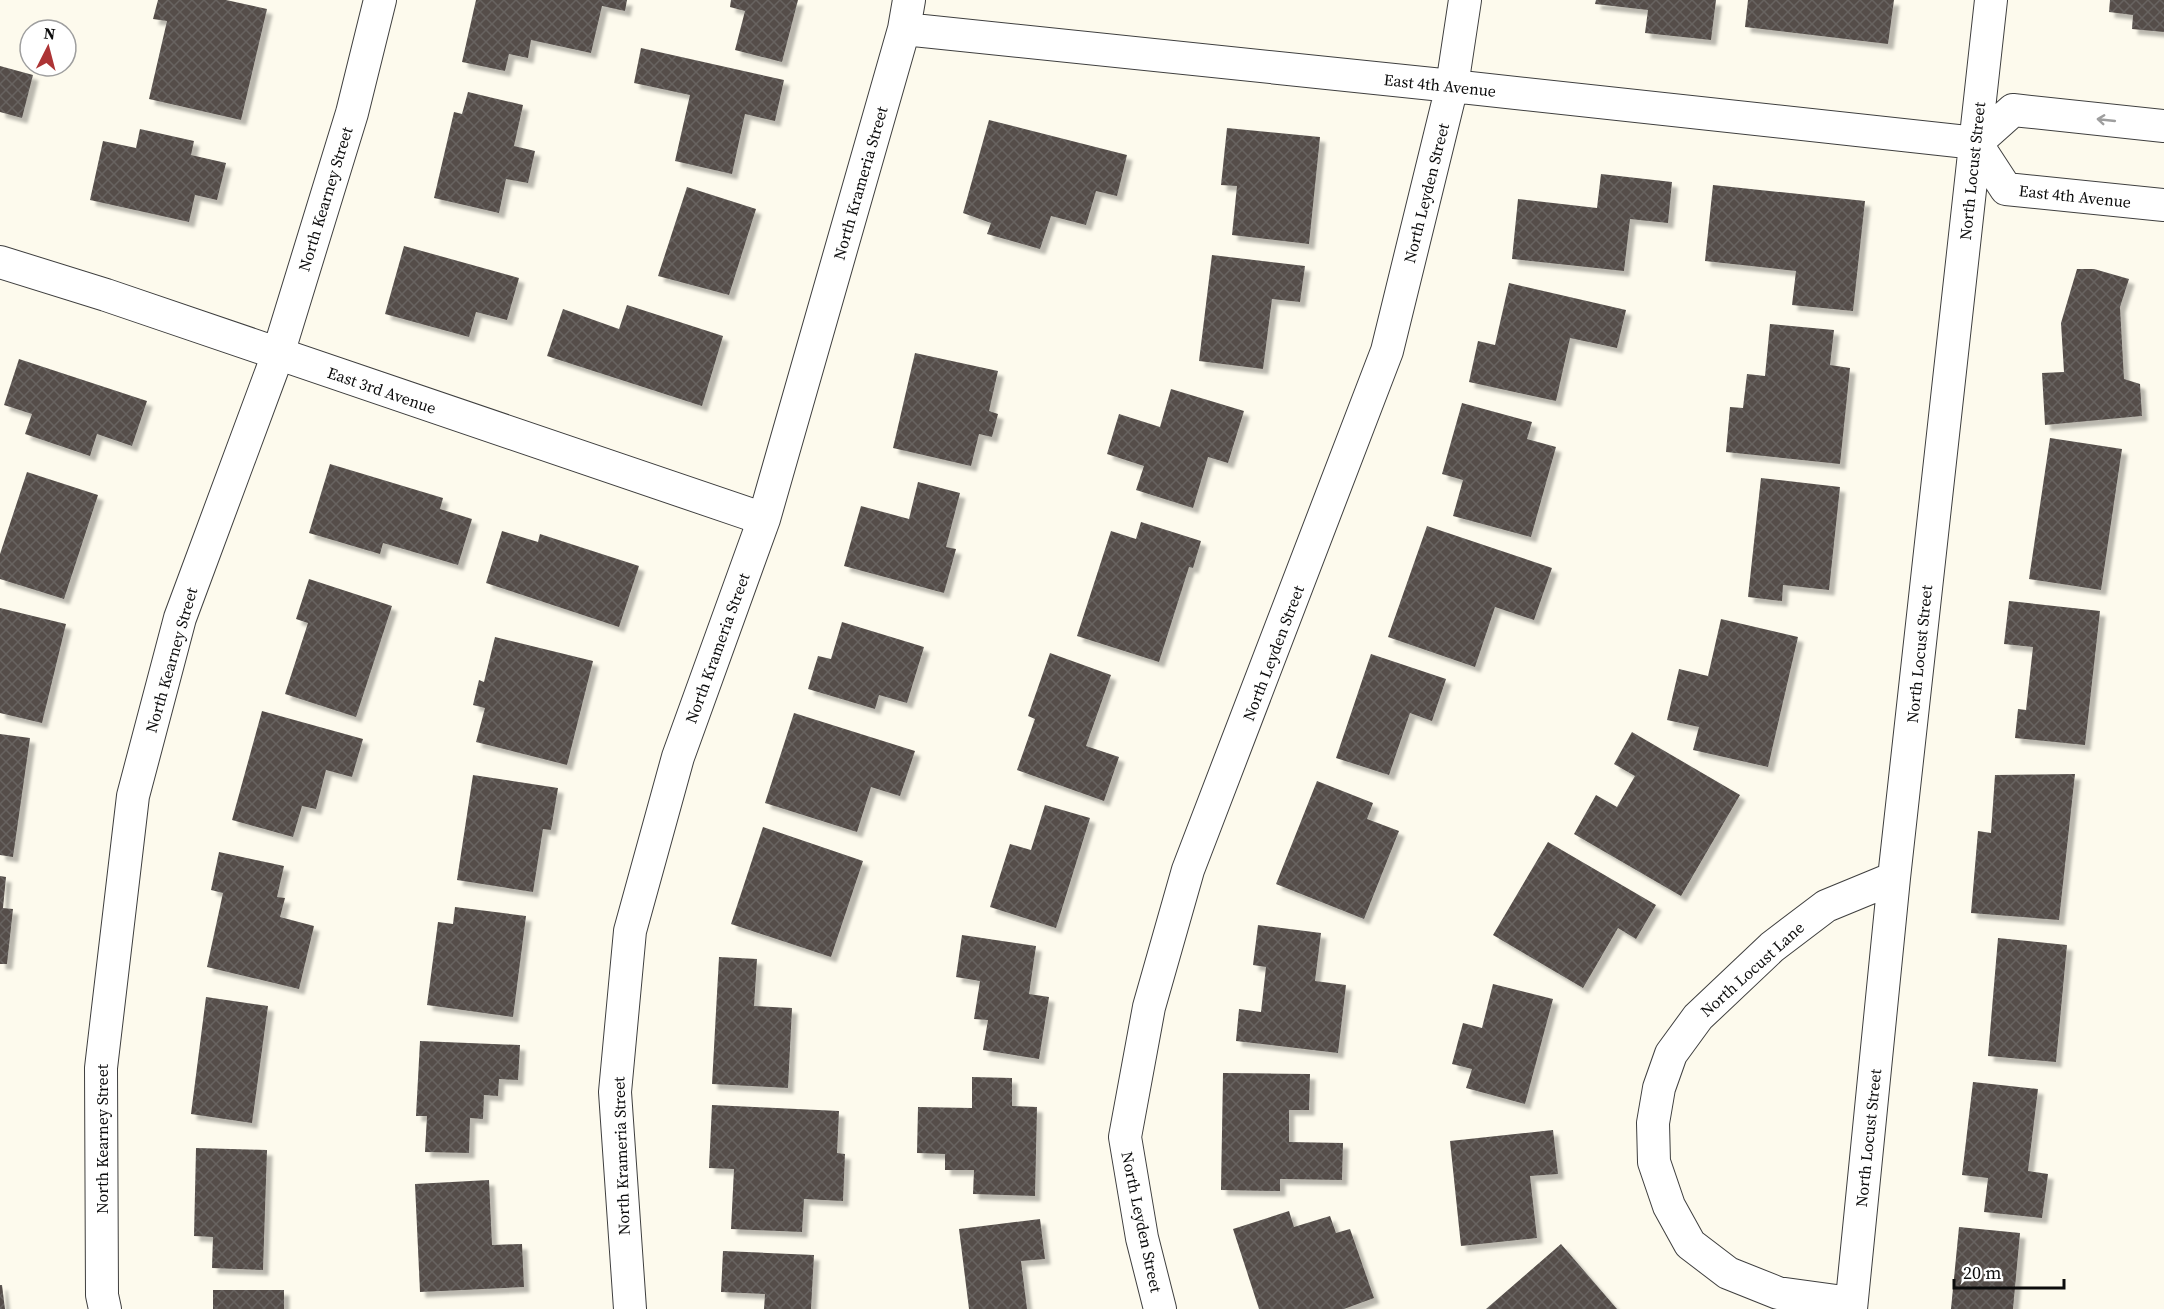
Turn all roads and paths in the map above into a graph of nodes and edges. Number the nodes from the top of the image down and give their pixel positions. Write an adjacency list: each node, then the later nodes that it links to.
1 (380, 0): 10 (street, North Kearney Street)
2 (1465, 0): 5 (street, North Leyden Street)
3 (1991, 0): 7 (street, North Locust Street)
4 (906, 15): 5 (street, East 4th Avenue); 11 (street, North Krameria Street)
5 (1452, 86): 7 (street, East 4th Avenue); 16 (street, North Leyden Street)
6 (2164, 126): 7 (street, one-way to 7)
7 (1976, 143): 8 (street, East 4th Avenue); 12 (street, North Locust Street)
8 (2164, 205)
9 (0, 262): 10 (street, East 3rd Avenue)
10 (278, 354): 11 (street, East 3rd Avenue); 14 (street, North Kearney Street)
11 (764, 519): 15 (street, North Krameria Street)
12 (1894, 879): 13 (street, North Locust Street); 13 (street, North Locust Lane)
13 (1851, 1306)
14 (105, 1309)
15 (630, 1309)
16 (1160, 1309)

